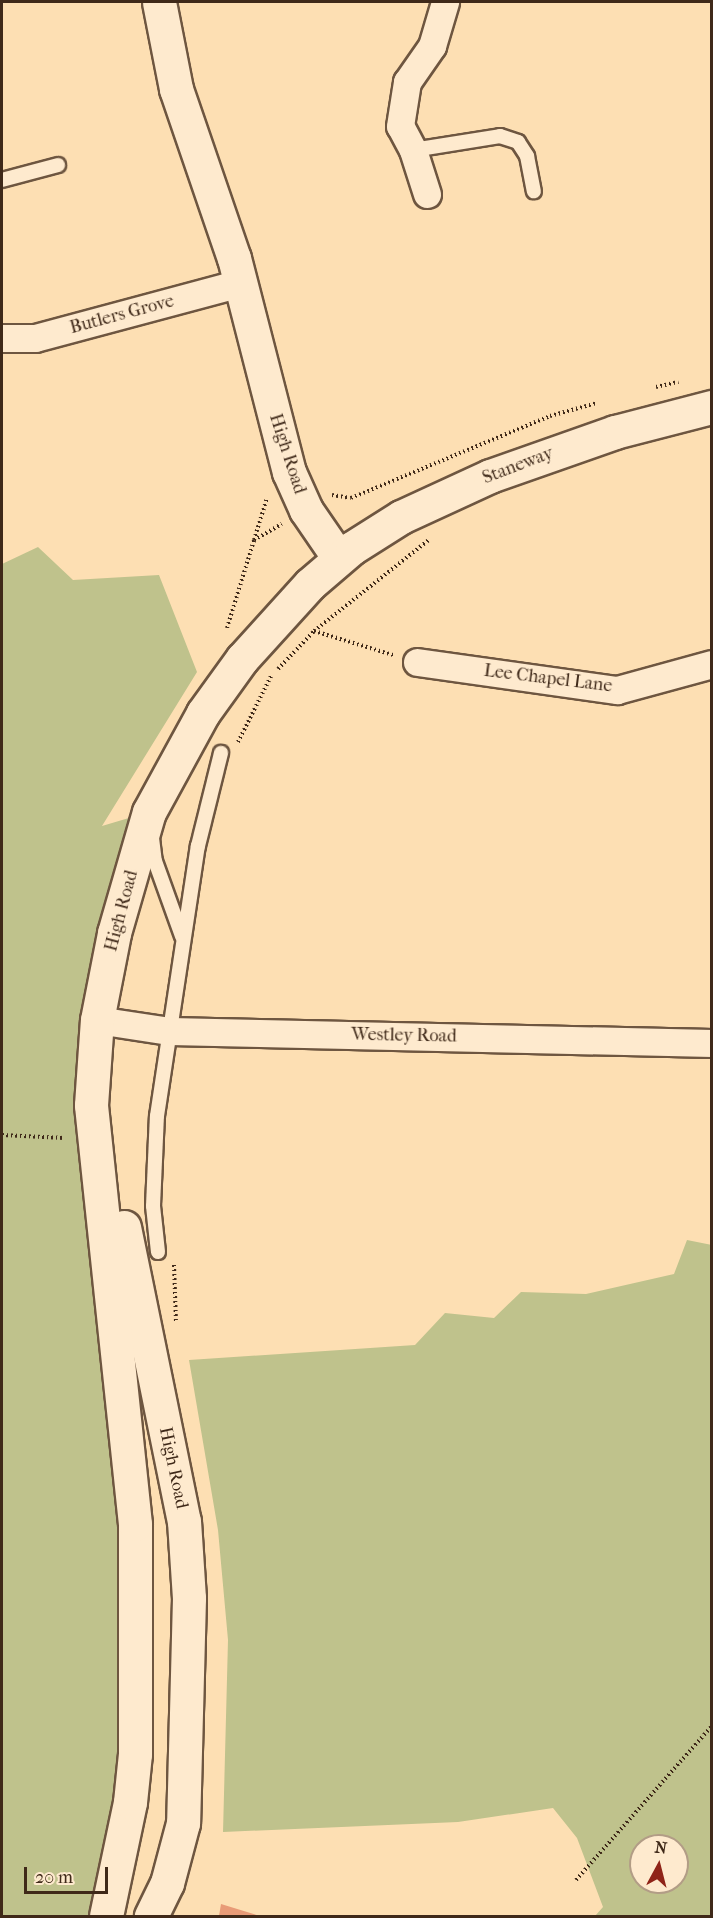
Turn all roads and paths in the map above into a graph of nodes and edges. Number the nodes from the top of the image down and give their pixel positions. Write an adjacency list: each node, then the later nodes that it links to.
1 (159, 2): 8 (main road, High Road)
2 (445, 2): 3 (street)
3 (413, 150): 6 (lane); 7 (street)
4 (58, 165): 5 (lane)
5 (2, 180)
6 (534, 191)
7 (427, 194)
8 (240, 283): 9 (street, Butlers Grove); 17 (main road, High Road)
9 (2, 338)
10 (682, 381): 11 (path)
11 (650, 389)
12 (605, 401): 14 (path)
13 (711, 407): 17 (main road, Staneway)
14 (325, 487)
15 (282, 524): 18 (path)
16 (433, 537): 19 (path)
17 (339, 558): 22 (main road, High Road)
18 (226, 631)
19 (417, 662): 20 (street, Lee Chapel Lane)
20 (711, 664)
21 (221, 753): 23 (lane)
22 (149, 812): 23 (lane); 24 (main road, High Road)
23 (183, 938): 25 (lane)
24 (98, 1020): 25 (street, Westley Road); 28 (main road, High Road); 33 (main road, High Road)
25 (170, 1031): 26 (street, Westley Road); 29 (lane)
26 (711, 1043)
27 (2, 1135): 28 (path)
28 (95, 1139): 32 (main road, High Road)
29 (158, 1252)
30 (711, 1726): 31 (path)
31 (576, 1880)
32 (106, 1917)
33 (152, 1917)

